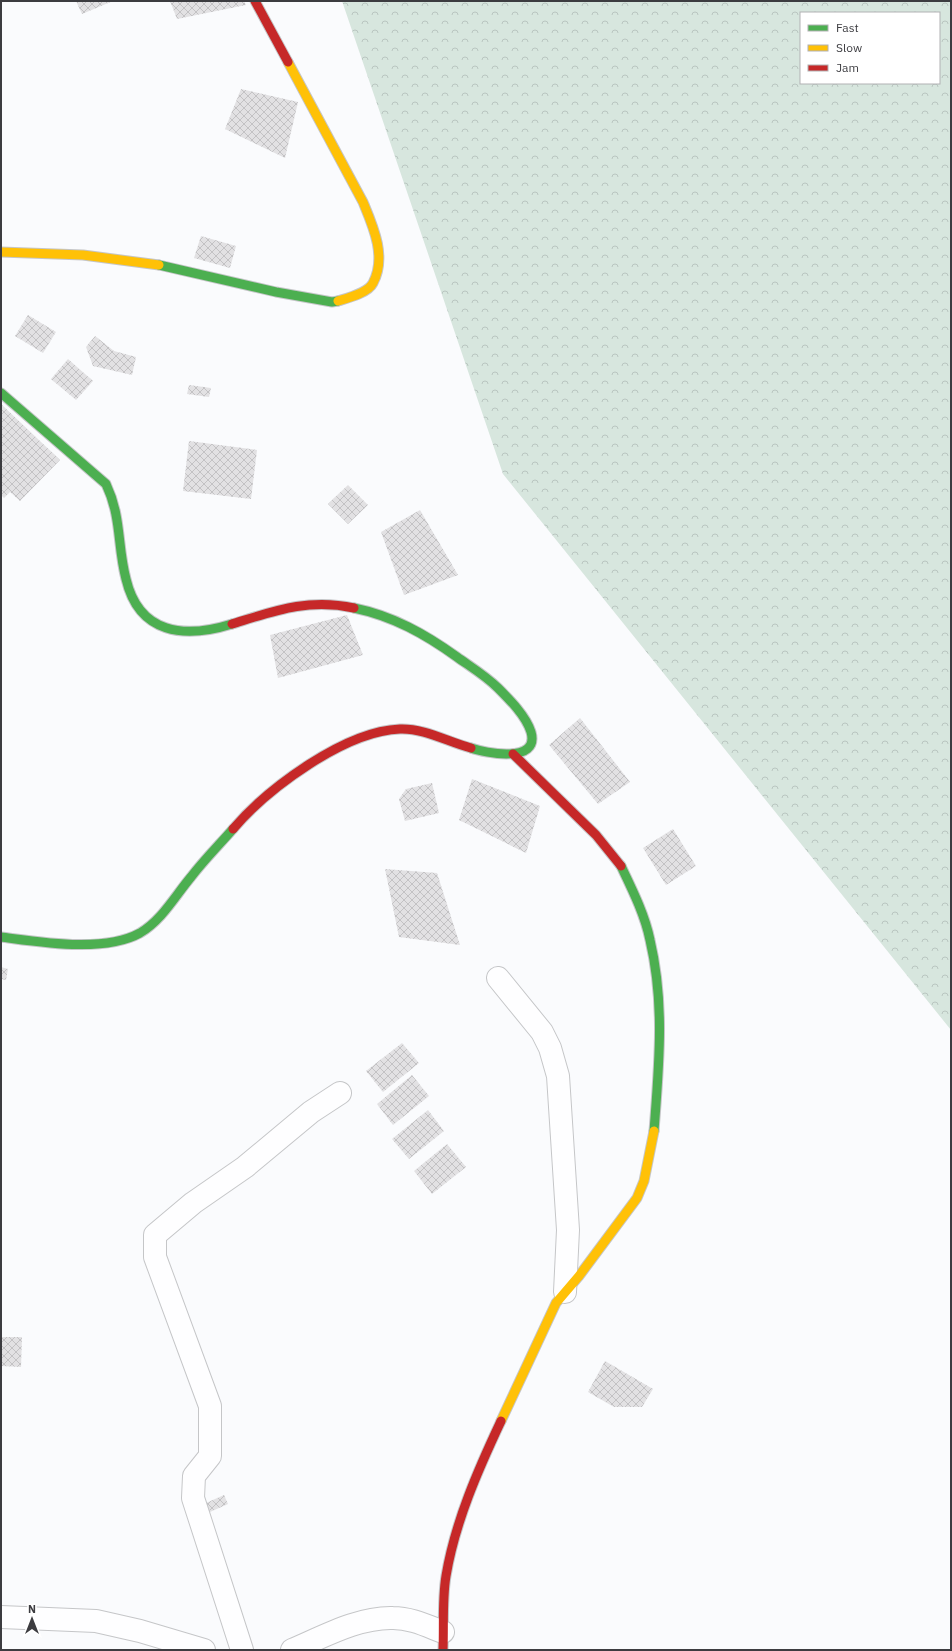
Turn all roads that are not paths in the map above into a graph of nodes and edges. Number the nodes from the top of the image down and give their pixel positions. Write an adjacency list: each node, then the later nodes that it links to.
1 (255, 1): 2 (street)
2 (1, 252)
3 (1, 393): 4 (street)
4 (513, 754): 5 (street); 8 (street)
5 (1, 937)
6 (498, 978): 8 (street)
7 (340, 1093): 12 (street)
8 (565, 1292): 10 (street)
9 (1, 1617): 11 (street)
10 (443, 1641): 13 (street)
11 (204, 1650)
12 (242, 1650)
13 (292, 1650)

